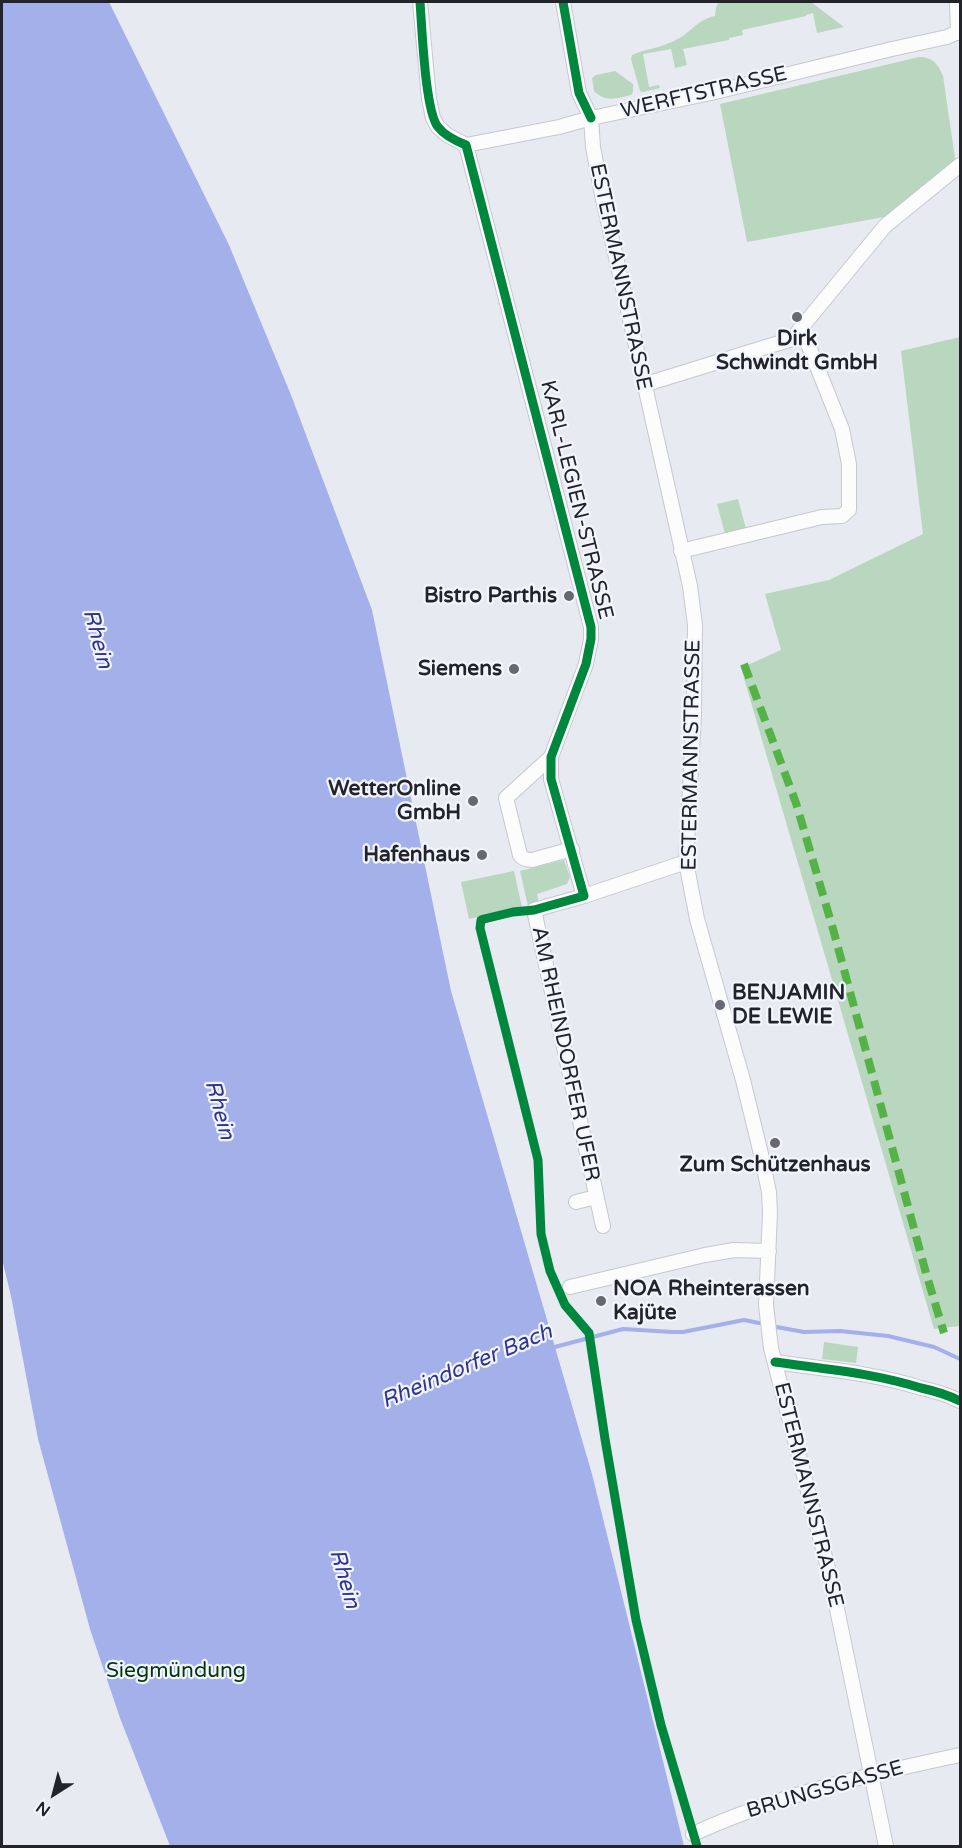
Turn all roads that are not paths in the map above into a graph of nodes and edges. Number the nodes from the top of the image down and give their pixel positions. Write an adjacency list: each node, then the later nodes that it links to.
1 (420, 2): 6 (street)
2 (563, 2): 5 (street)
3 (957, 2): 4 (street)
4 (960, 33): 5 (street, WERFTSTRASSE)
5 (591, 118): 6 (street, WERFTSTRASSE); 9 (street, ESTERMANNSTRASSE)
6 (466, 145): 11 (street, KARL-LEGIEN-STRASSE)
7 (960, 165): 8 (street)
8 (802, 329): 9 (street); 10 (street)
9 (644, 385): 10 (street, ESTERMANNSTRASSE)
10 (681, 551): 13 (street, ESTERMANNSTRASSE)
11 (551, 757): 12 (street, KARL-LEGIEN-STRASSE); 12 (street, KARL-LEGIEN-STRASSE)
12 (572, 849): 14 (street, KARL-LEGIEN-STRASSE)
13 (686, 862): 14 (street); 18 (street, ESTERMANNSTRASSE)
14 (584, 896): 15 (street, AM RHEINDORFER UFER)
15 (596, 1197): 16 (street, AM RHEINDORFER UFER); 17 (street, AM RHEINDORFER UFER)
16 (576, 1202)
17 (603, 1226)
18 (769, 1251): 19 (street); 20 (street, ESTERMANNSTRASSE)
19 (570, 1287)
20 (775, 1362): 21 (street); 23 (street, ESTERMANNSTRASSE)
21 (960, 1401)
22 (960, 1755): 23 (street, BRUNGSGASSE)
23 (870, 1774): 24 (street, BRUNGSGASSE); 25 (street, ESTERMANNSTRASSE)
24 (693, 1834)
25 (886, 1846)

